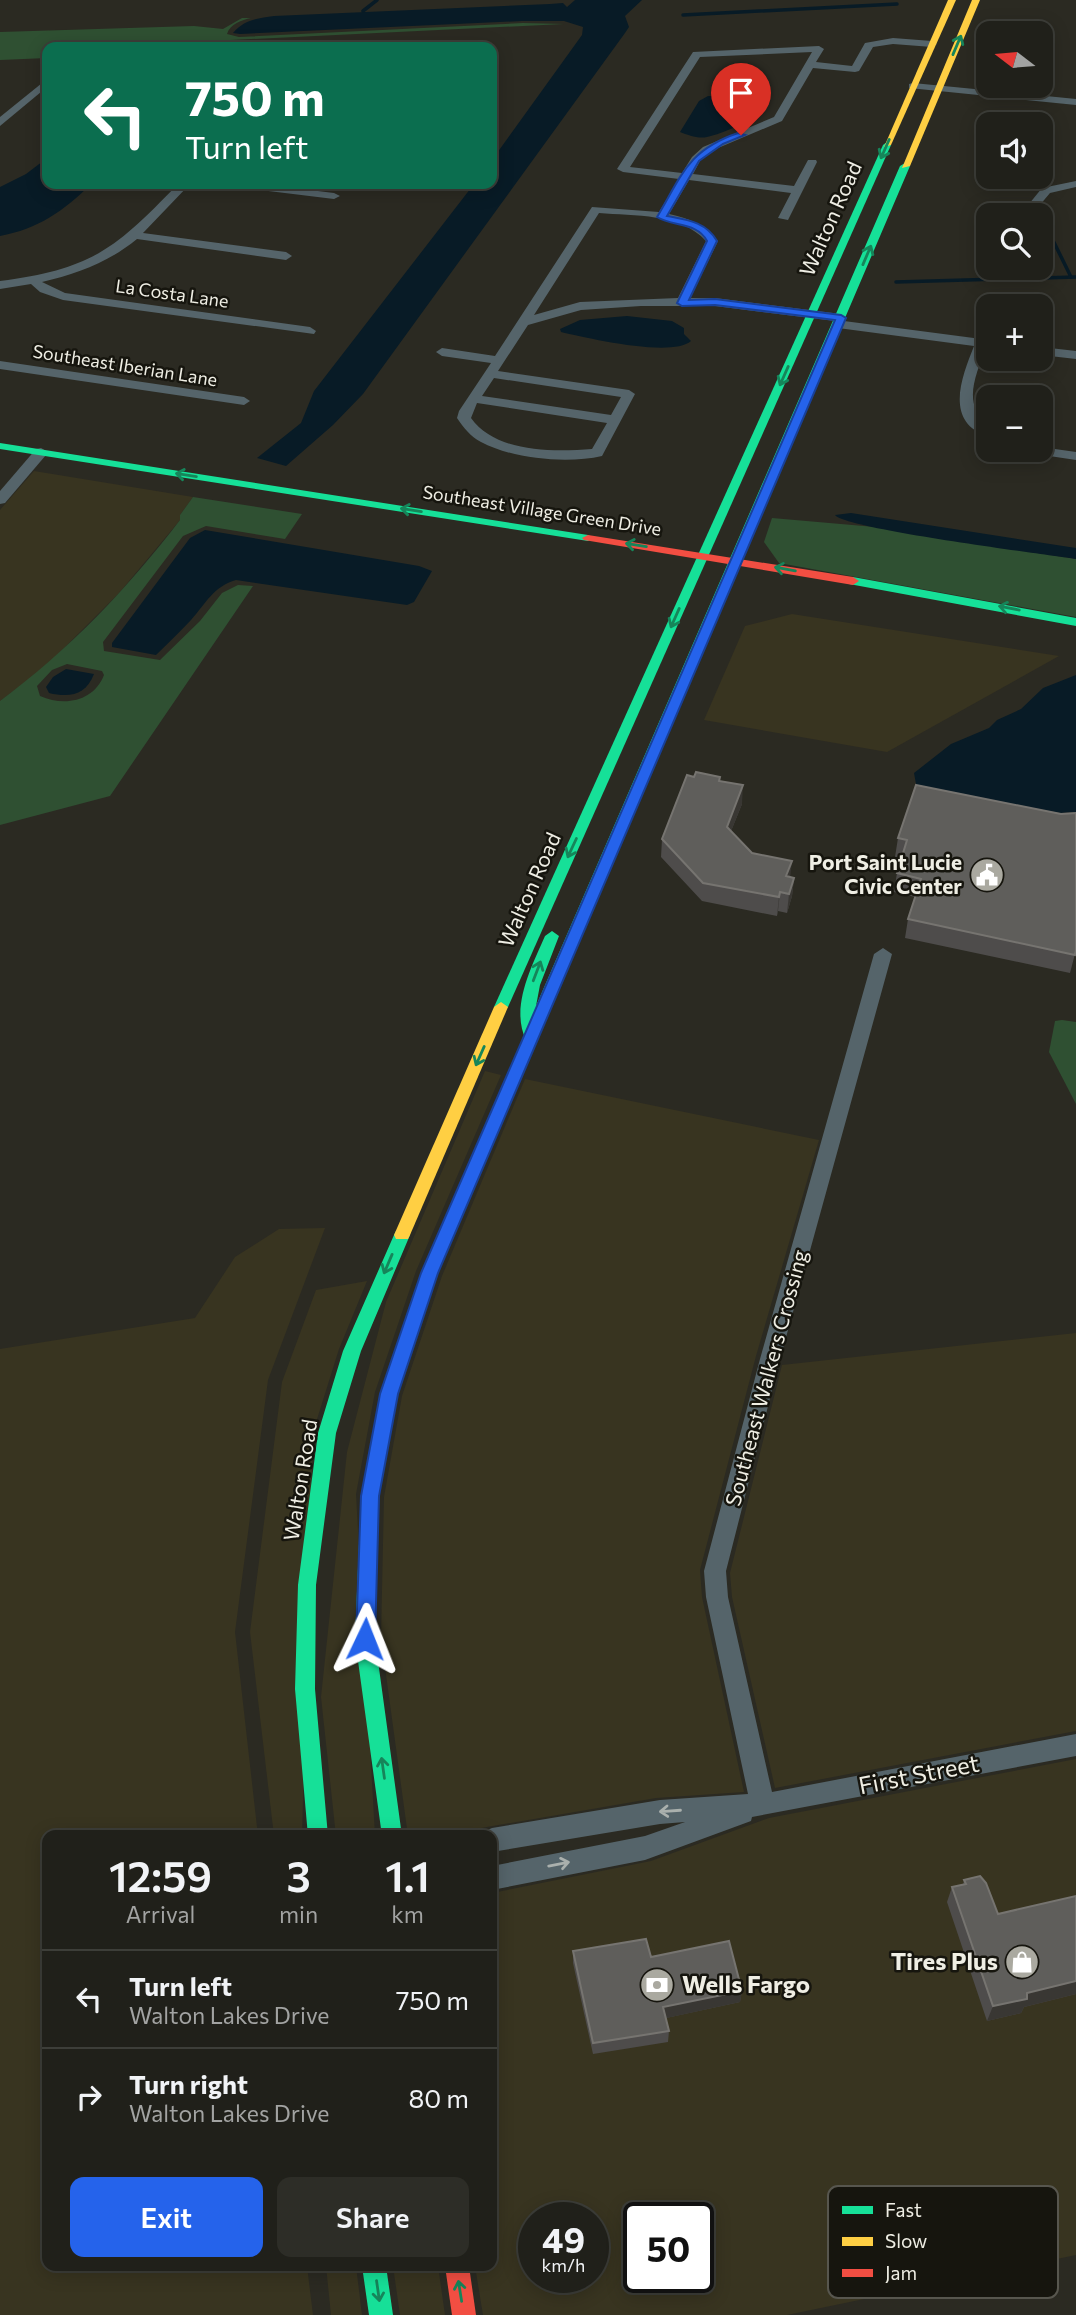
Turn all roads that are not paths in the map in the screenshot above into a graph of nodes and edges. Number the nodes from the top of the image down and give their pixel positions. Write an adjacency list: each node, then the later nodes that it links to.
1 (952, 0): 3 (main road, Walton Road)
2 (976, 0): 7 (main road, one-way to 2)
3 (932, 44): 4 (street); 6 (main road, Walton Road)
4 (810, 65): 11 (street); 11 (street)
5 (42, 86): 9 (street)
6 (913, 86): 7 (street); 25 (main road, Walton Road, one-way to 25)
7 (938, 89): 8 (street); 27 (main road, one-way to 7)
8 (1076, 102)
9 (0, 123)
10 (812, 162): 15 (street)
11 (685, 177): 15 (street); 18 (street)
12 (1076, 184): 17 (street)
13 (179, 189): 20 (street)
14 (276, 189): 16 (street)
15 (798, 190): 19 (street)
16 (334, 196)
17 (1035, 203)
18 (662, 217): 24 (street); 26 (street)
19 (784, 218)
20 (132, 235): 21 (street); 22 (street)
21 (286, 256)
22 (33, 280): 23 (street); 28 (street, La Costa Lane)
23 (0, 285)
24 (682, 303): 25 (street); 26 (street)
25 (809, 319): 27 (street); 49 (main road, Walton Road, one-way to 49)
26 (524, 322): 33 (street)
27 (838, 324): 29 (street); 50 (main road)
28 (310, 331)
29 (976, 342)
30 (442, 352): 33 (street)
31 (1053, 352): 32 (street)
32 (1076, 355)
33 (499, 360): 36 (street)
34 (0, 365): 38 (street, Southeast Iberian Lane)
35 (976, 365): 40 (street)
36 (491, 374): 37 (street); 39 (street)
37 (474, 399): 39 (street); 39 (street)
38 (244, 401)
39 (616, 420)
40 (976, 421)
41 (0, 446): 42 (main road, Southeast Village Green Drive)
42 (41, 452): 46 (street); 49 (main road, Southeast Village Green Drive, one-way to 42)
43 (1053, 453): 44 (street)
44 (1076, 456)
45 (0, 462): 46 (main road)
46 (30, 466): 47 (street); 48 (main road)
47 (0, 500)
48 (302, 510)
49 (703, 556): 50 (main road, Southeast Village Green Drive); 51 (main road, Walton Road)
50 (734, 561): 52 (main road); 55 (main road, Southeast Village Green Drive, one-way to 50)
51 (689, 572): 52 (main road); 57 (main road, Walton Road, one-way to 57)
52 (727, 578): 53 (main road); 59 (main road)
53 (749, 581)
54 (855, 598): 56 (main road)
55 (1076, 622)
56 (1076, 633)
57 (603, 781): 58 (main road, Walton Road, one-way to 58); 59 (main road)
58 (550, 895): 61 (main road, one-way to 58); 64 (main road, Walton Road, one-way to 64)
59 (585, 909): 61 (main road)
60 (883, 954): 63 (street, Southeast Walkers Crossing)
61 (531, 1036): 65 (main road, one-way to 61)
62 (1076, 1745): 63 (street, First Street)
63 (763, 1805): 66 (street, First Street, one-way to 66); 67 (street, First Street, one-way to 63)
64 (317, 1830)
65 (391, 1830)
66 (497, 1839)
67 (497, 1877)
68 (375, 2271): 70 (main road, one-way to 70)
69 (458, 2271): 71 (main road, one-way to 69)
70 (381, 2315)
71 (464, 2315)

